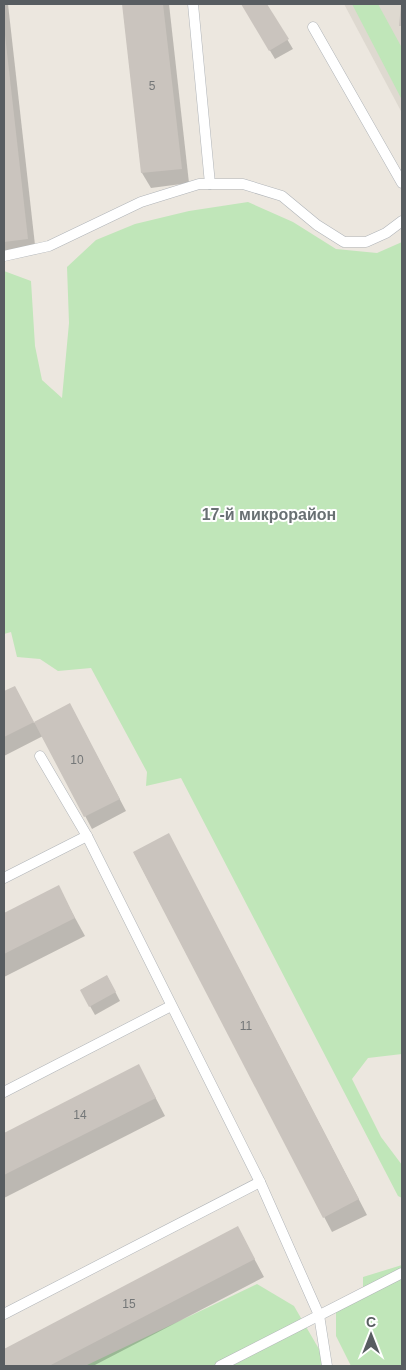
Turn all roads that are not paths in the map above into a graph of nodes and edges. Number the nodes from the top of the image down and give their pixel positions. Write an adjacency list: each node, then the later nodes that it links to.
1 (193, 4): 4 (lane)
2 (313, 27): 3 (lane)
3 (402, 183)
4 (210, 184): 5 (lane); 6 (lane)
5 (402, 221)
6 (4, 256)
7 (40, 756): 8 (lane)
8 (87, 836): 9 (lane); 10 (lane)
9 (4, 878)
10 (172, 1006): 11 (lane); 12 (lane)
11 (4, 1092)
12 (260, 1182): 14 (lane); 15 (lane)
13 (402, 1273): 15 (lane)
14 (4, 1314)
15 (319, 1315): 16 (lane); 17 (lane)
16 (220, 1366)
17 (327, 1366)

